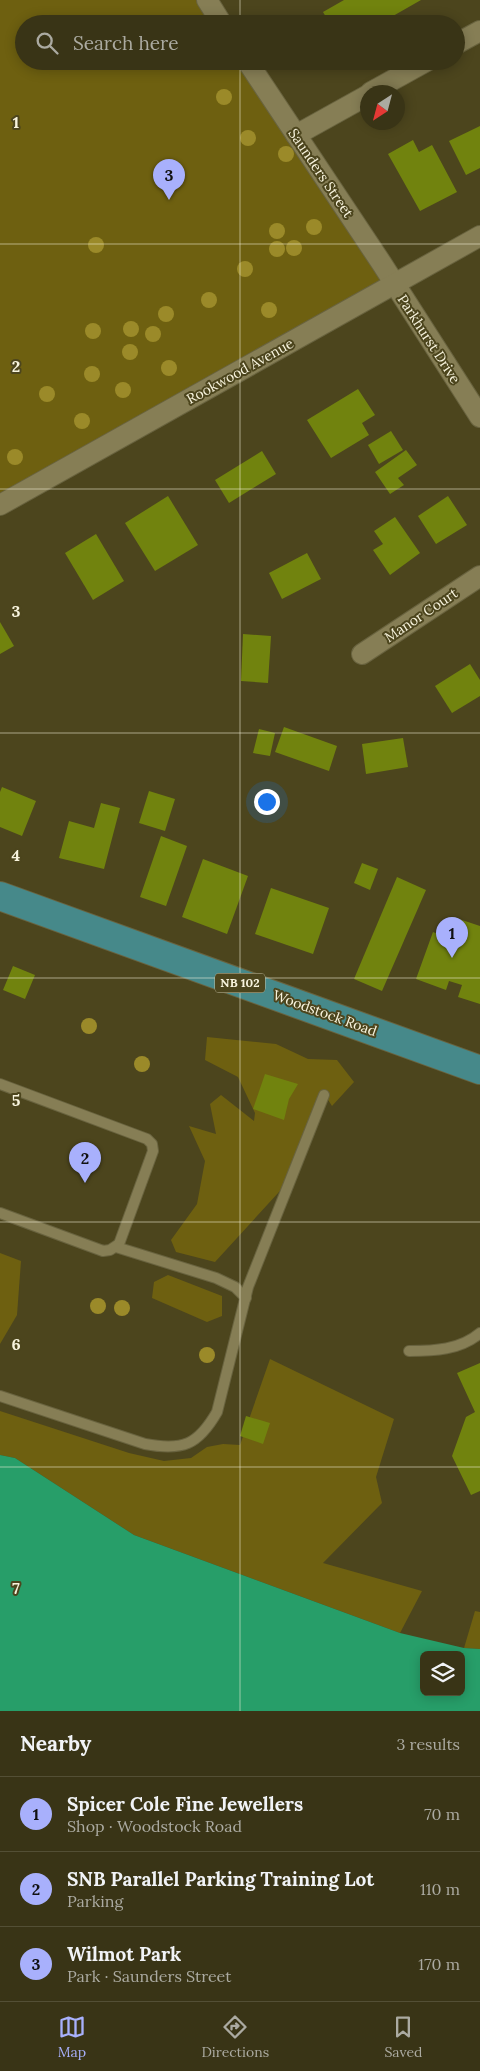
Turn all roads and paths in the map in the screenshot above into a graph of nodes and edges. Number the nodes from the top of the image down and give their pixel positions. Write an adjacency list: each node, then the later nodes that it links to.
1 (207, 0): 2 (street)
2 (216, 15)
3 (480, 31): 4 (street)
4 (465, 39)
5 (253, 70): 9 (street, Saunders Street)
6 (411, 70): 7 (street)
7 (384, 85)
8 (360, 99): 9 (street)
9 (296, 135): 11 (street, Saunders Street)
10 (480, 236): 11 (street, Rookwood Avenue)
11 (395, 285): 12 (street, Parkhurst Drive); 13 (street, Rookwood Avenue)
12 (480, 417)
13 (0, 505)
14 (480, 576): 15 (street, Manor Court)
15 (362, 654)
16 (0, 896): 17 (main road, Woodstock Road / NB 102)
17 (480, 1070)
18 (0, 1084): 21 (lane)
19 (324, 1095): 22 (lane)
20 (0, 1213): 21 (lane)
21 (116, 1247): 22 (lane)
22 (246, 1298): 25 (lane)
23 (480, 1333): 24 (lane)
24 (409, 1351)
25 (0, 1396)

